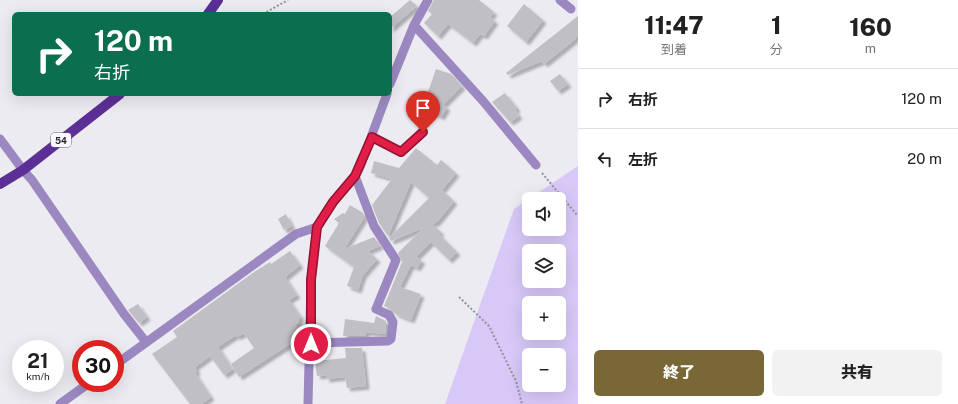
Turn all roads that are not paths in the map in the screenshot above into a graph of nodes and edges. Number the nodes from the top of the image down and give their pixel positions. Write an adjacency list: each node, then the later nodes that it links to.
1 (218, 0): 5 (main road)
2 (428, 0): 6 (street)
3 (560, 0): 4 (street)
4 (571, 9)
5 (209, 12)
6 (414, 25): 7 (street); 13 (street)
7 (392, 79)
8 (117, 96): 14 (main road, 54)
9 (386, 96): 11 (street)
10 (423, 132): 11 (street)
11 (372, 137): 15 (street)
12 (0, 139): 14 (street)
13 (536, 165)
14 (23, 170): 16 (main road, 54); 18 (street)
15 (355, 176): 17 (street); 19 (street)
16 (0, 184)
17 (317, 227): 18 (street); 19 (street)
18 (146, 342): 20 (street)
19 (311, 344): 23 (street)
20 (124, 358)
21 (77, 392): 22 (street)
22 (60, 404)
23 (308, 404)

